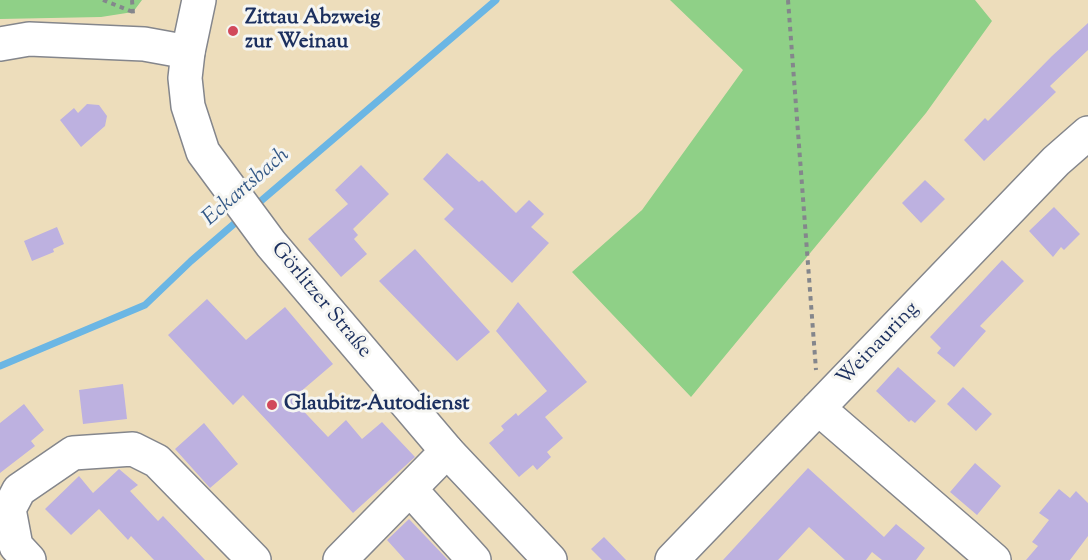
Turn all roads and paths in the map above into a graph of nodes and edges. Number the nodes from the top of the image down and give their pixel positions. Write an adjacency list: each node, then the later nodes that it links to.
1 (103, 0): 2 (path)
2 (132, 0)
3 (199, 0): 6 (street, Görlitzer Straße)
4 (788, 0): 8 (path)
5 (0, 44): 6 (street)
6 (188, 52): 9 (street, Görlitzer Straße)
7 (1088, 134): 8 (street, Weinauring)
8 (818, 408): 16 (street, Weinauring); 17 (street)
9 (447, 451): 10 (street); 15 (street, Görlitzer Straße)
10 (410, 489): 13 (street); 14 (street)
11 (29, 560): 12 (street)
12 (254, 560)
13 (340, 560)
14 (474, 560)
15 (550, 560)
16 (672, 560)
17 (994, 560)

